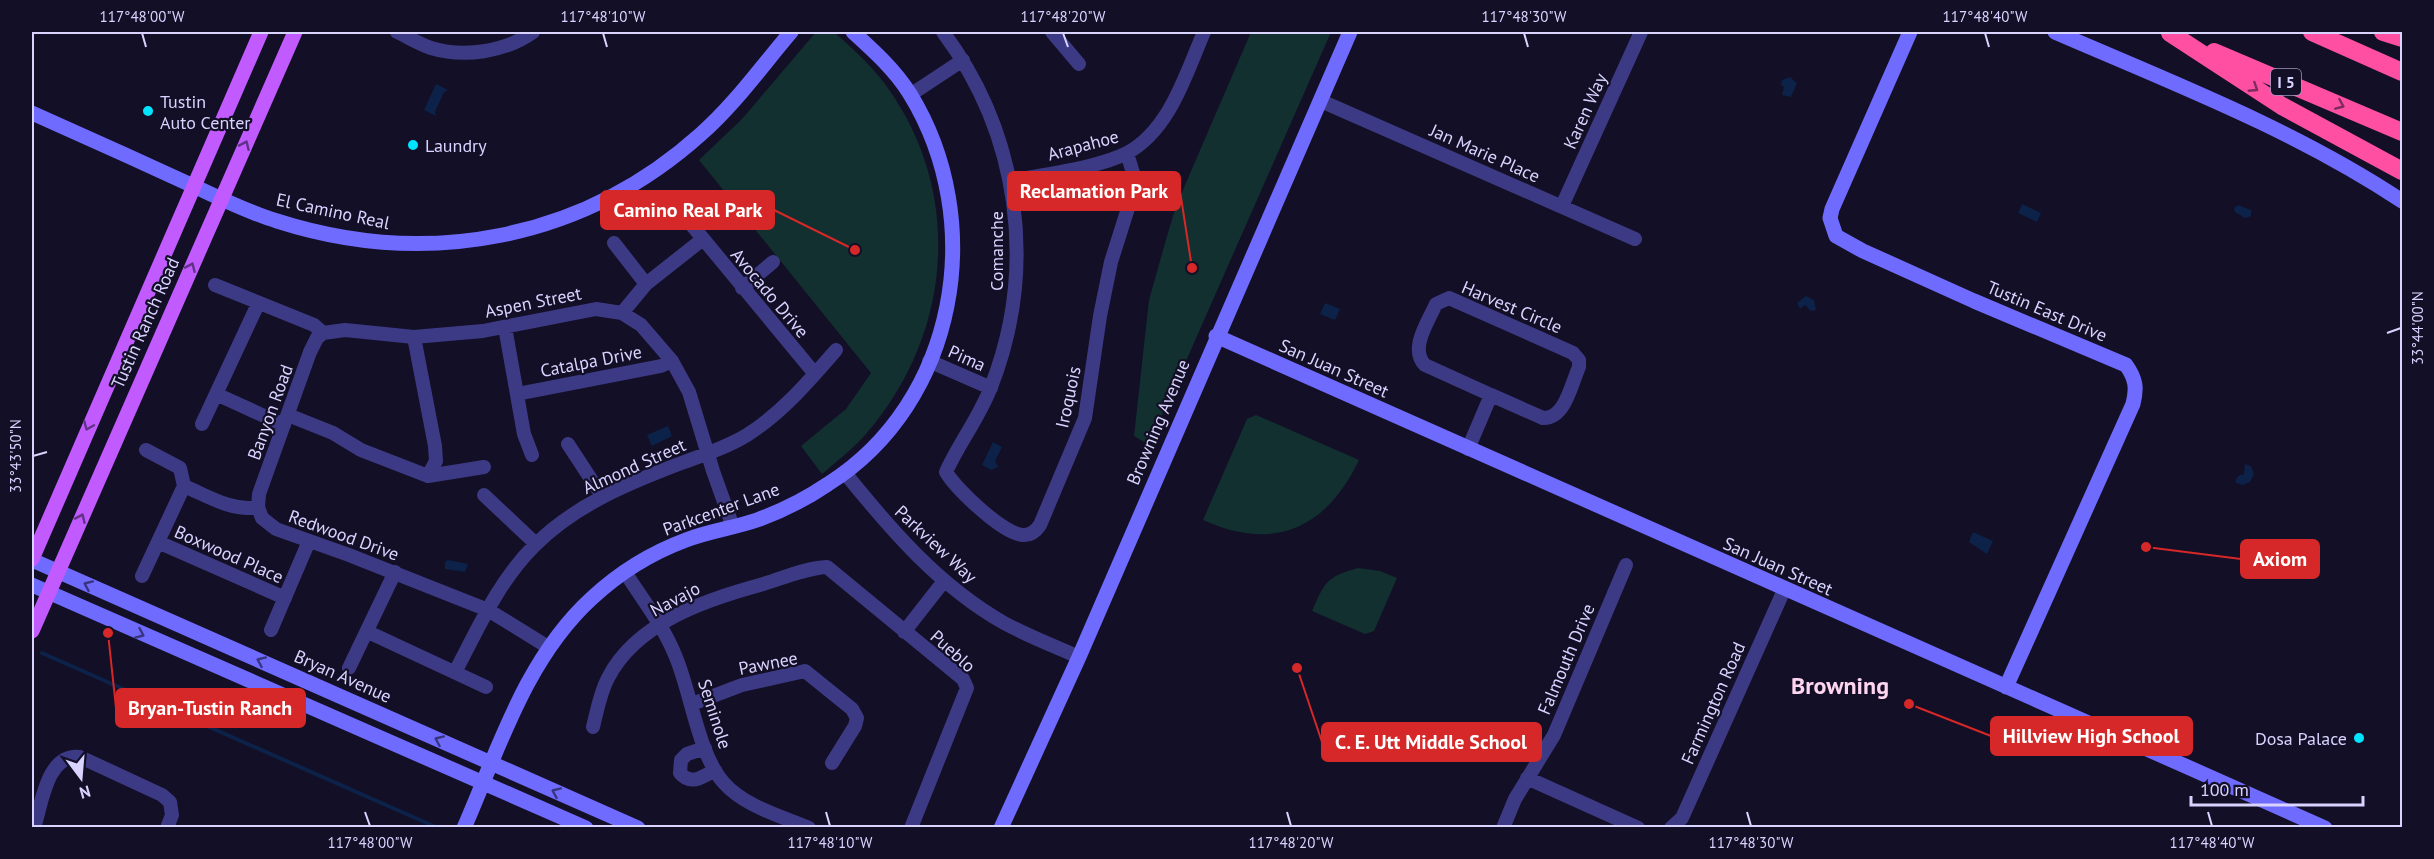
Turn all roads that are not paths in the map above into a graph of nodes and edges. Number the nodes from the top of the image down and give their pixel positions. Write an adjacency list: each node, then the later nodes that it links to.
1 (261, 32): 28 (main road, Tustin Ranch Road)
2 (295, 32): 29 (main road, Tustin Ranch Road, one-way to 2)
3 (397, 32): 4 (street)
4 (533, 32)
5 (791, 32): 29 (main road, El Camino Real)
6 (853, 32): 21 (main road, Parkcenter Lane)
7 (942, 32): 18 (street, Comanche)
8 (1052, 32): 19 (street)
9 (1204, 32): 25 (street, Arapahoe)
10 (1350, 32): 22 (main road, Browning Avenue)
11 (1641, 32): 32 (street, Karen Way)
12 (1910, 32): 96 (main road, Tustin East Drive)
13 (2055, 32): 30 (main road)
14 (2168, 32): 24 (highway, I 5, one-way to 24); 26 (highway, one-way to 26)
15 (2312, 32): 20 (highway)
16 (2383, 32): 17 (highway)
17 (2403, 38)
18 (963, 60): 21 (street); 27 (street, Comanche)
19 (1079, 64)
20 (2403, 72)
21 (910, 95): 48 (main road, Parkcenter Lane)
22 (1321, 101): 32 (street, Jan Marie Place); 44 (main road, Browning Avenue)
23 (32, 113): 28 (main road, El Camino Real)
24 (2403, 132)
25 (1127, 153): 27 (street, Arapahoe); 62 (street, Iroquois)
26 (2403, 171)
27 (1011, 180): 50 (street, Comanche)
28 (195, 186): 29 (main road, El Camino Real); 73 (main road, Tustin Ranch Road, one-way to 73)
29 (222, 198): 76 (main road, Tustin Ranch Road, one-way to 29)
30 (2403, 201)
31 (676, 206): 33 (street, Avocado Drive)
32 (1562, 206): 34 (street, Jan Marie Place)
33 (703, 239): 37 (street); 39 (street, Avocado Drive)
34 (1635, 239)
35 (614, 243): 37 (street)
36 (773, 262): 39 (street)
37 (646, 284): 41 (street)
38 (215, 285): 40 (street)
39 (742, 288): 49 (street, Avocado Drive)
40 (258, 304): 43 (street); 51 (street)
41 (622, 313): 42 (street, Aspen Street); 47 (street)
42 (505, 327): 45 (street, Aspen Street); 52 (street)
43 (323, 333): 45 (street, Aspen Street); 54 (street, Banyon Road)
44 (1216, 336): 57 (main road, San Juan Street); 92 (main road, Browning Avenue)
45 (414, 337): 64 (street)
46 (836, 350): 49 (street, Almond Street)
47 (672, 361): 52 (street, Catalpa Drive); 59 (street)
48 (929, 361): 50 (street, Pima); 63 (main road, Parkcenter Lane)
49 (815, 374): 59 (street, Almond Street)
50 (991, 388): 62 (street, Comanche)
51 (216, 394): 54 (street); 55 (street)
52 (517, 394): 60 (street)
53 (1491, 395): 53 (street, Harvest Circle); 57 (street)
54 (286, 420): 64 (street); 68 (street, Banyon Road)
55 (202, 424)
56 (568, 444): 67 (street)
57 (1468, 449): 82 (main road, San Juan Street)
58 (146, 450): 65 (street)
59 (707, 453): 67 (street, Almond Street); 69 (street)
60 (532, 455)
61 (484, 467): 64 (street)
62 (946, 472)
63 (845, 473): 69 (main road, Parkcenter Lane); 80 (street, Parkview Way)
64 (428, 476)
65 (184, 486): 68 (street); 71 (street)
66 (484, 495): 72 (street)
67 (602, 496): 72 (street, Almond Street)
68 (258, 507): 70 (street, Redwood Drive)
69 (733, 527): 78 (main road, Parkcenter Lane)
70 (309, 541): 77 (street, Redwood Drive); 84 (street)
71 (158, 542): 79 (street); 84 (street, Boxwood Place)
72 (536, 544): 85 (street, Almond Street)
73 (32, 560): 76 (main road, Bryan Avenue)
74 (1626, 565): 103 (street, Falmouth Drive)
75 (827, 567): 86 (street, Navajo); 90 (street, Pueblo)
76 (57, 572): 83 (main road, Tustin Ranch Road); 100 (main road, Bryan Avenue, one-way to 76)
77 (395, 572): 85 (street, Redwood Drive); 89 (street)
78 (625, 573): 86 (street, Seminole); 91 (main road, Parkcenter Lane)
79 (142, 576)
80 (944, 581): 90 (street); 92 (street, Parkview Way)
81 (32, 585): 83 (main road)
82 (1784, 590): 96 (main road, San Juan Street); 115 (street, Farmington Road)
83 (48, 593): 88 (main road, Tustin Ranch Road); 104 (main road, one-way to 104)
84 (285, 598): 87 (street)
85 (488, 610): 91 (street, Redwood Drive); 94 (street, Almond Street)
86 (660, 625): 97 (street, Seminole); 98 (street, Navajo)
87 (271, 630)
88 (32, 631)
89 (368, 632): 93 (street); 94 (street)
90 (904, 632): 111 (street, Pueblo)
91 (548, 647): 100 (main road, Parkcenter Lane)
92 (1079, 657): 112 (main road, Browning Avenue)
93 (349, 669)
94 (455, 672): 95 (street)
95 (486, 687)
96 (2006, 687): 116 (main road, San Juan Street)
97 (692, 704): 99 (street, Seminole); 101 (street, Pawnee)
98 (593, 727)
99 (705, 748): 102 (street, Seminole); 102 (street)
100 (493, 763): 104 (main road, Parkcenter Lane); 109 (main road, Bryan Avenue, one-way to 100)
101 (832, 763)
102 (715, 770): 110 (street, Seminole)
103 (1527, 778): 113 (street, Falmouth Drive); 114 (street)
104 (484, 783): 107 (main road, Parkcenter Lane); 108 (main road)
105 (34, 828): 106 (street)
106 (167, 828)
107 (464, 828)
108 (586, 828)
109 (638, 828)
110 (809, 828)
111 (911, 828)
112 (1001, 828)
113 (1503, 828)
114 (1638, 828)
115 (1671, 828)
116 (2325, 828)

